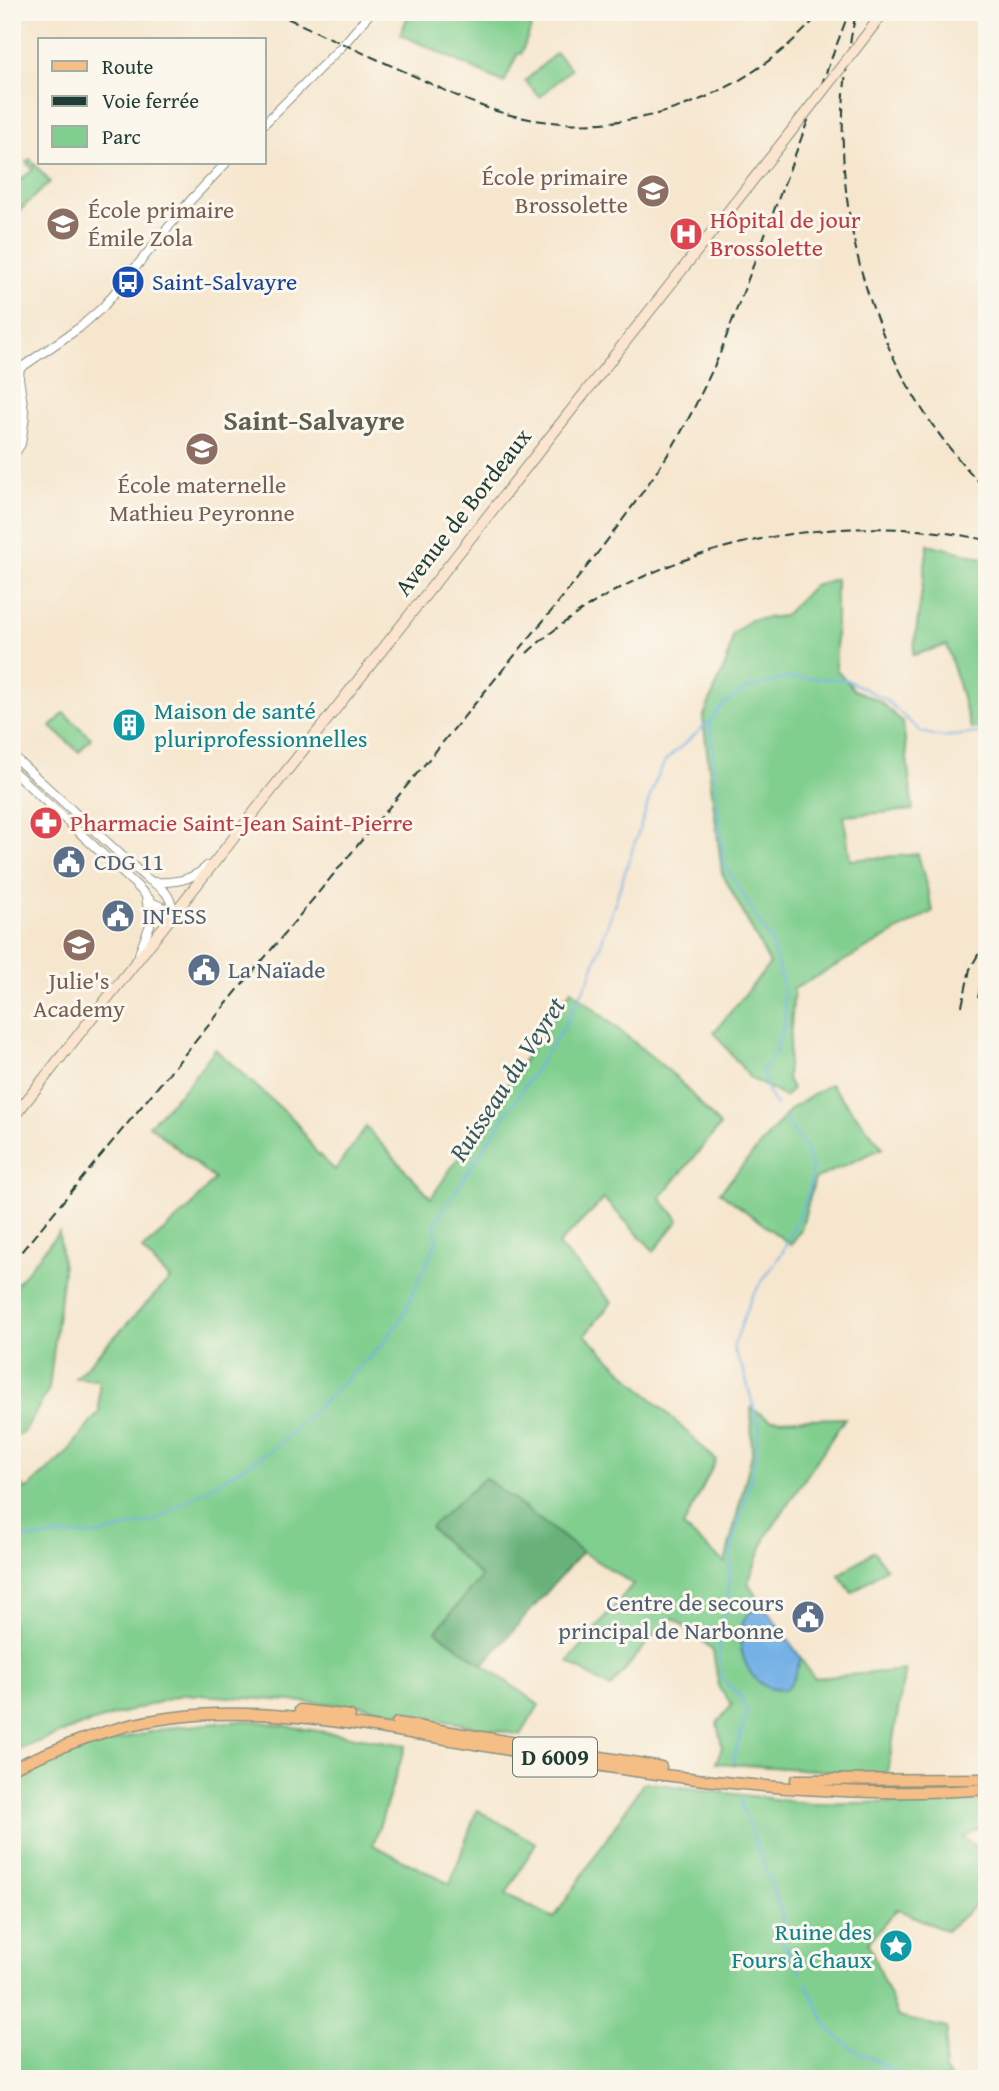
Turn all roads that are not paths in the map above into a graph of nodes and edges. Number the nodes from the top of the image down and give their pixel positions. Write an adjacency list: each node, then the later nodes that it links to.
1 (371, 12): 3 (street)
2 (882, 14): 13 (main road, Avenue de Bordeaux, bridge)
3 (266, 122)
4 (225, 164): 5 (street)
5 (17, 369): 6 (street); 9 (street)
6 (12, 385)
7 (12, 400): 8 (street)
8 (12, 439)
9 (12, 458)
10 (12, 755): 12 (street)
11 (12, 770): 14 (street)
12 (108, 844): 14 (street); 15 (street)
13 (226, 846): 15 (street); 17 (main road, Avenue de Bordeaux)
14 (101, 852): 16 (street)
15 (156, 882): 17 (street)
16 (146, 896): 17 (street); 18 (street)
17 (174, 912): 18 (main road, Avenue de Bordeaux)
18 (134, 963): 19 (main road, Avenue de Bordeaux)
19 (12, 1119)
20 (12, 1763): 22 (main road, D 6009)
21 (12, 1768): 23 (main road, D 6009)
22 (987, 1779)
23 (987, 1789)

